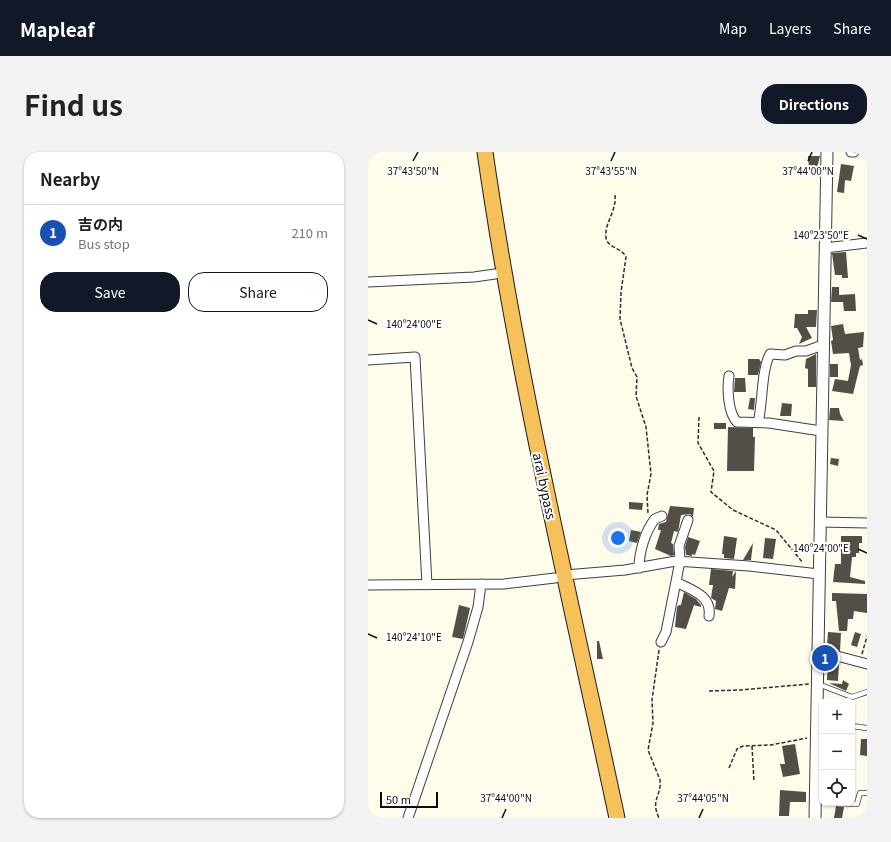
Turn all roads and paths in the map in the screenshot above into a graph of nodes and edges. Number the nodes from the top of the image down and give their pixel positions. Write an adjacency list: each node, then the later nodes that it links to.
1 (476, 152): 7 (highway, arai bypass)
2 (485, 152): 23 (highway, arai bypass)
3 (827, 152): 6 (street)
4 (615, 195): 17 (path)
5 (867, 243): 6 (street)
6 (825, 248): 9 (street)
7 (495, 274): 8 (street); 23 (highway, arai bypass)
8 (368, 282)
9 (823, 345): 13 (street); 14 (street)
10 (368, 360): 27 (street)
11 (729, 376): 13 (street)
12 (699, 417): 22 (path)
13 (758, 423): 14 (street)
14 (821, 431): 18 (street)
15 (662, 516): 17 (street)
16 (688, 520): 20 (street)
17 (652, 522): 21 (street)
18 (820, 522): 19 (street); 22 (street)
19 (867, 523)
20 (680, 561): 21 (street); 22 (street); 24 (street)
21 (639, 568): 23 (street)
22 (816, 573): 31 (street)
23 (560, 577): 25 (street); 48 (highway, arai bypass); 49 (highway, arai bypass)
24 (676, 582): 28 (street); 30 (street)
25 (481, 584): 27 (street); 47 (street)
26 (368, 585): 27 (street)
27 (427, 585)
28 (709, 616)
29 (867, 636): 32 (path)
30 (661, 642): 50 (path)
31 (818, 651): 32 (street); 33 (street)
32 (864, 663)
33 (818, 684): 34 (path); 35 (lane); 36 (street)
34 (709, 691)
35 (867, 692)
36 (819, 704)
37 (855, 726): 39 (lane)
38 (819, 728): 40 (street)
39 (867, 728)
40 (817, 737): 41 (path); 45 (street)
41 (752, 746): 42 (path); 43 (path)
42 (729, 768)
43 (754, 782)
44 (867, 793): 46 (lane)
45 (819, 802): 51 (street)
46 (855, 804)
47 (408, 818)
48 (607, 818)
49 (617, 818)
50 (659, 818)
51 (815, 818)

